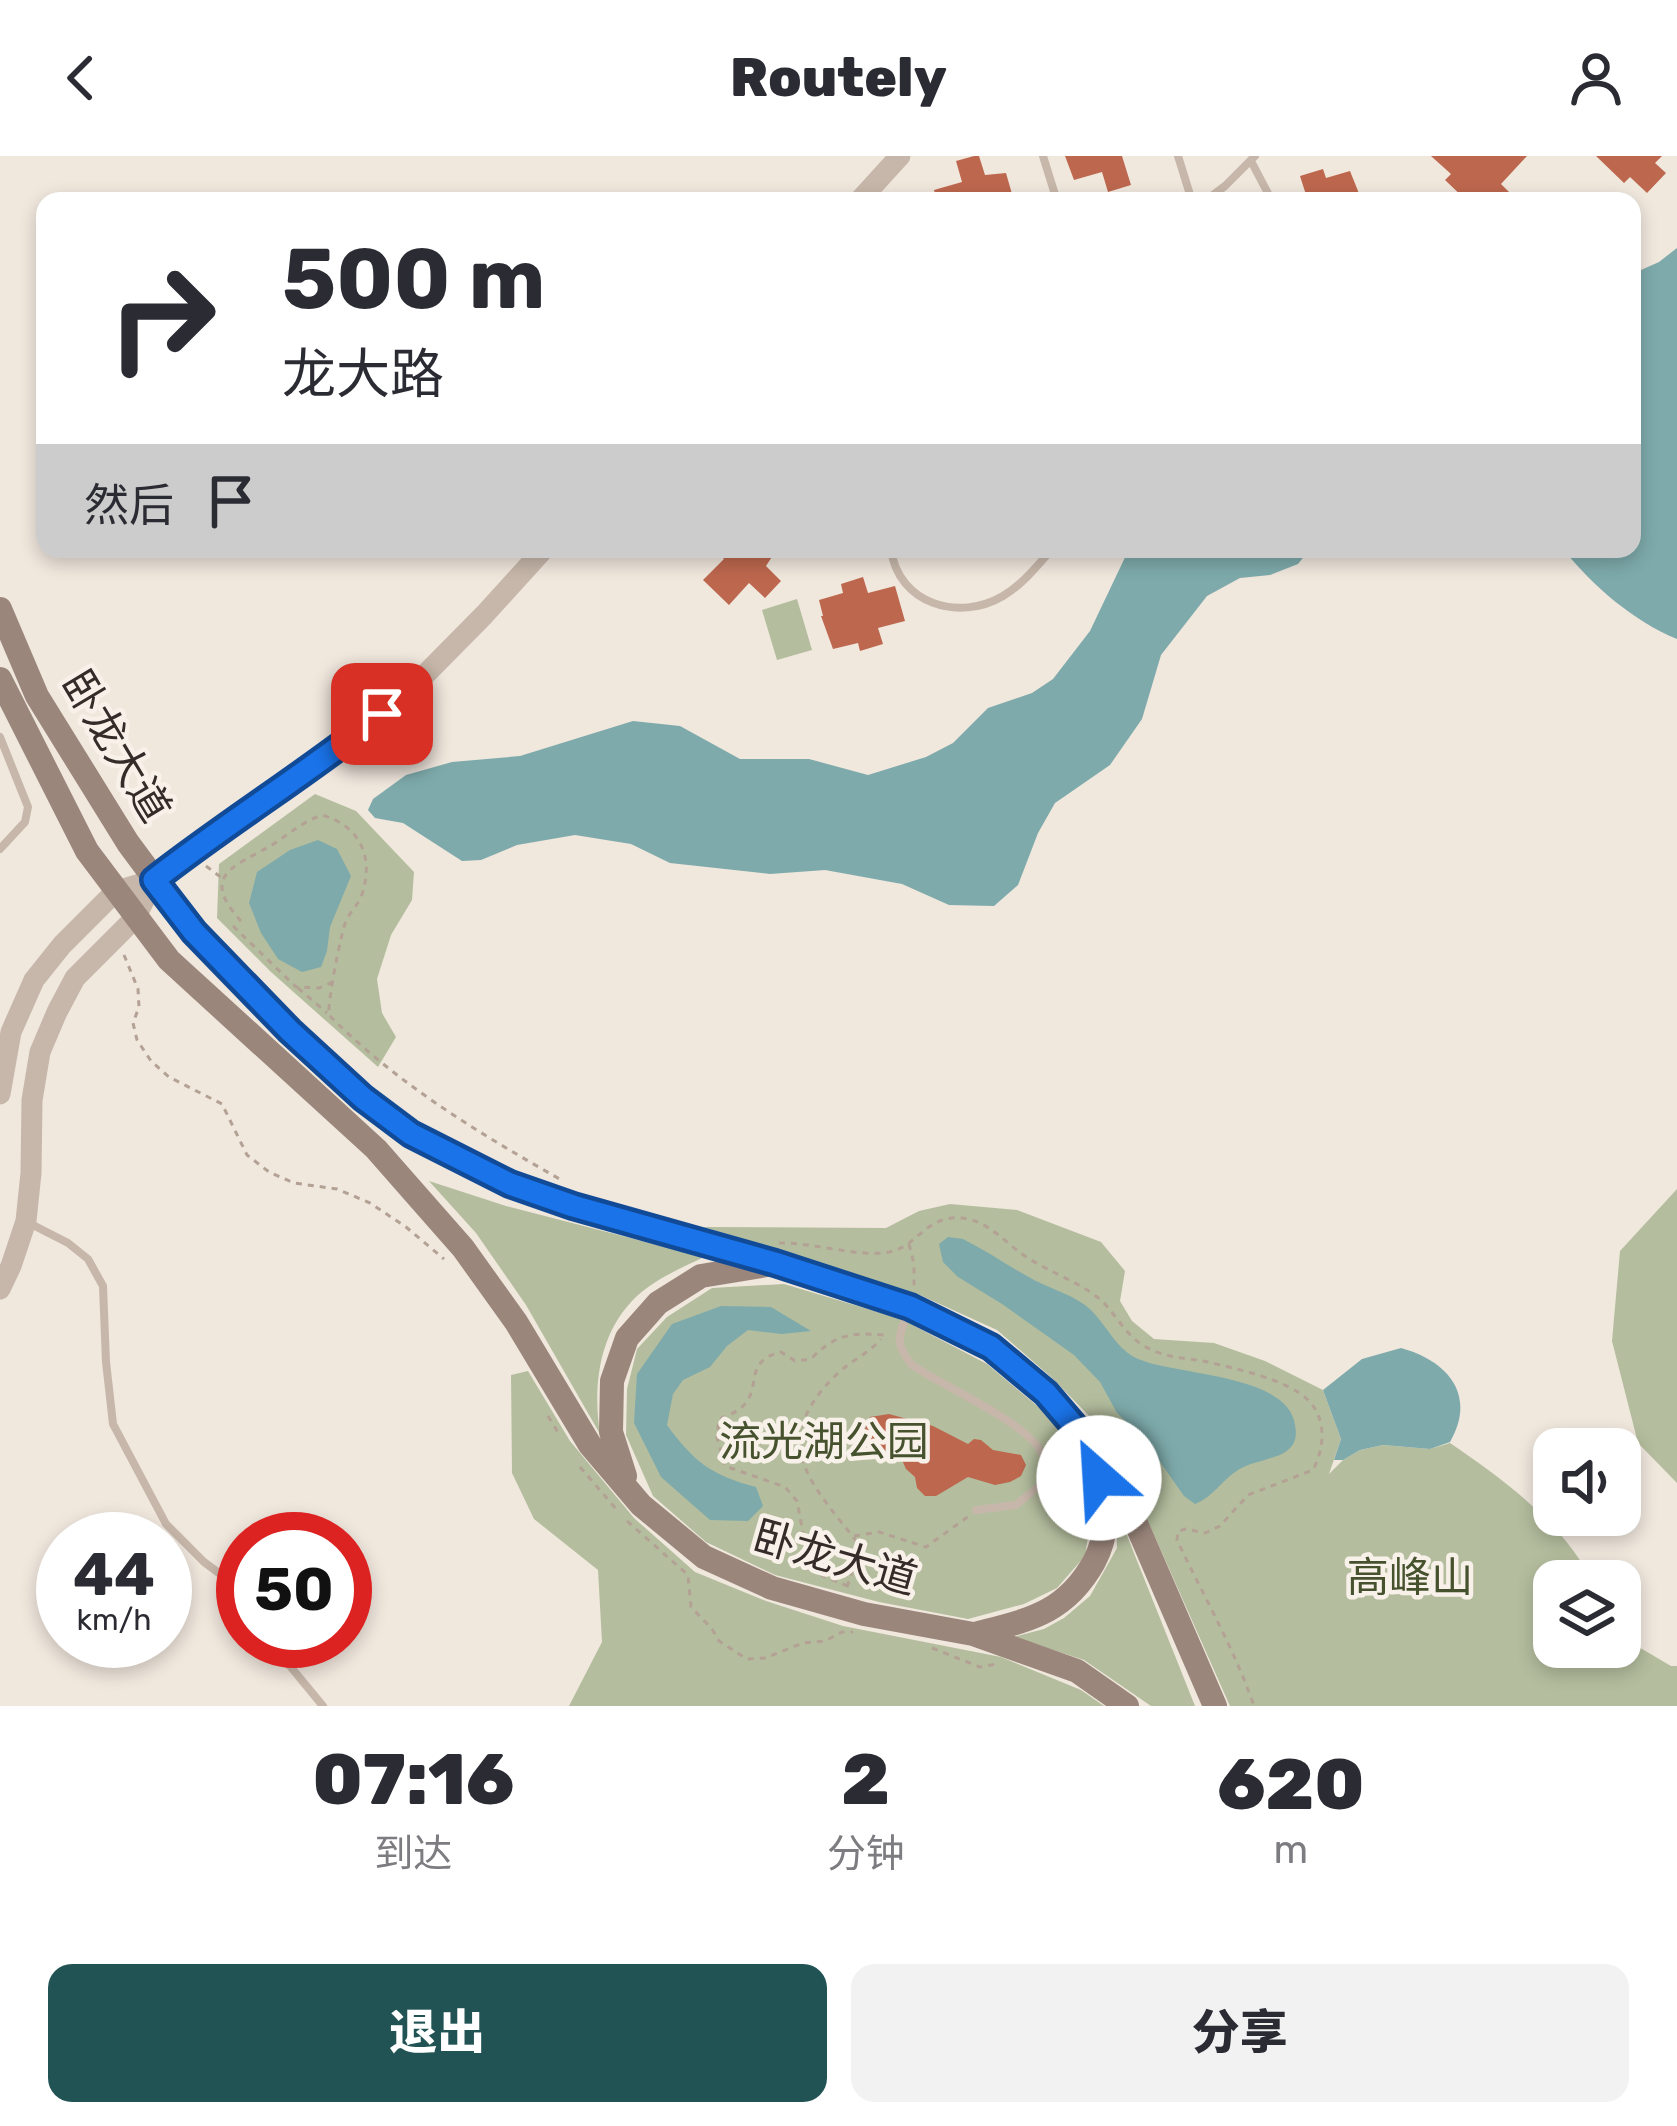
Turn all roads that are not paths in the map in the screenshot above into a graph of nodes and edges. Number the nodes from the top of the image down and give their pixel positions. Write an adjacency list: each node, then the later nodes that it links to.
1 (900, 156): 5 (street)
2 (1043, 156): 6 (lane)
3 (1178, 156): 7 (lane)
4 (1253, 159): 8 (lane); 9 (lane)
5 (867, 192)
6 (1054, 192)
7 (1189, 192)
8 (1215, 192)
9 (1268, 192)
10 (536, 558): 17 (street)
11 (894, 558): 12 (lane)
12 (1043, 558)
13 (0, 608): 17 (main road, 卧龙大道)
14 (0, 679): 18 (main road, 卧龙大道)
15 (0, 737): 16 (lane)
16 (0, 849)
17 (154, 880): 18 (street); 19 (street); 22 (main road, 卧龙大道)
18 (116, 891): 19 (main road, 卧龙大道); 20 (street)
19 (136, 917): 21 (street); 26 (main road, 卧龙大道)
20 (0, 1094)
21 (26, 1221): 23 (street); 28 (lane)
22 (775, 1263): 24 (main road, 卧龙大道); 26 (main road)
23 (0, 1289)
24 (910, 1307): 25 (main road, 卧龙大道); 27 (lane)
25 (1093, 1448): 29 (main road); 33 (main road, 卧龙大道)
26 (641, 1504): 29 (main road, 卧龙大道)
27 (976, 1510)
28 (216, 1571)
29 (973, 1634): 32 (main road, 卧龙大道)
30 (292, 1668): 31 (lane)
31 (323, 1706)
32 (1127, 1706)
33 (1214, 1706)

